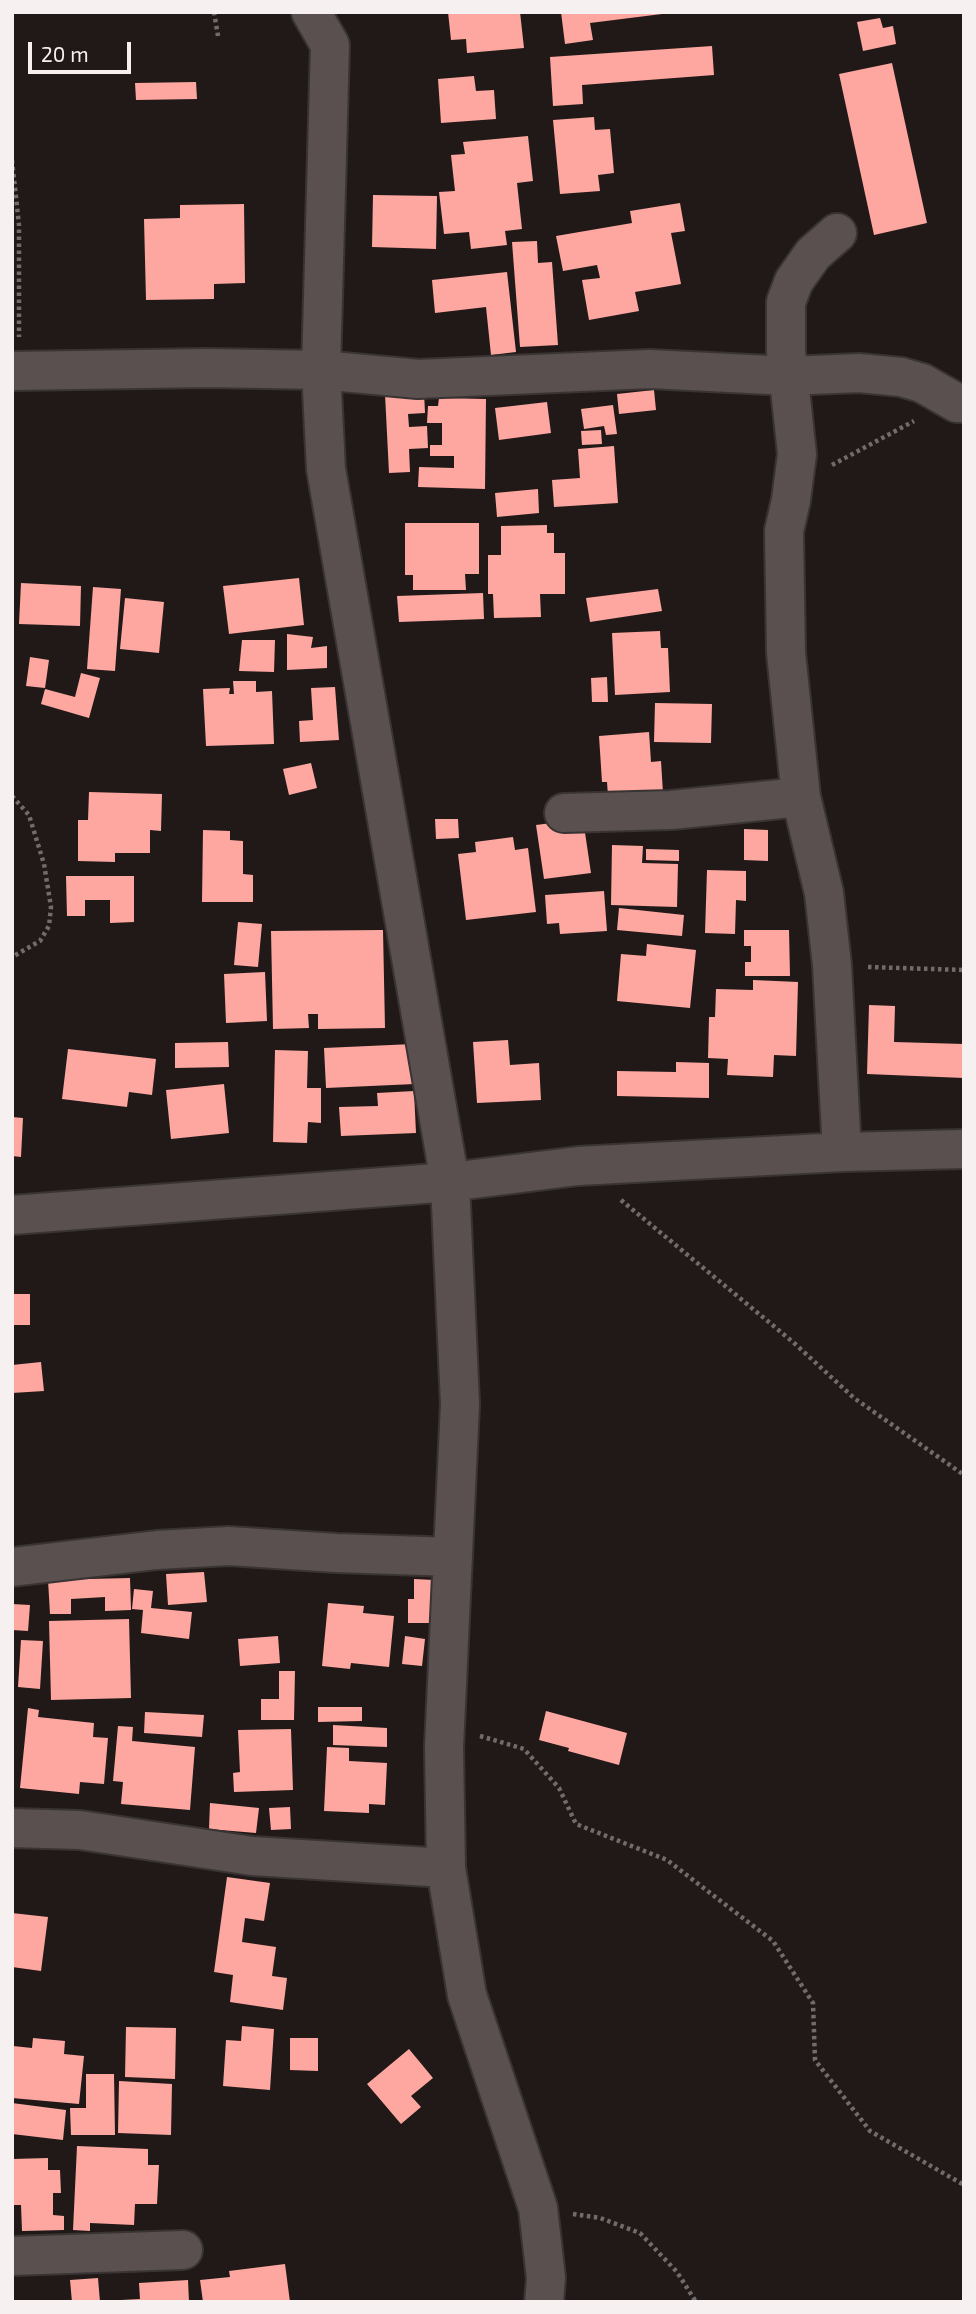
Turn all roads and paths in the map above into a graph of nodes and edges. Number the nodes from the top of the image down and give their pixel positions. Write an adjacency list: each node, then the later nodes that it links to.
1 (214, 12): 4 (path)
2 (311, 12): 3 (street)
3 (332, 29): 7 (street)
4 (218, 36)
5 (12, 160): 8 (path)
6 (837, 233): 9 (street)
7 (321, 370): 8 (street); 9 (street); 20 (street)
8 (16, 371)
9 (789, 376): 10 (street); 11 (street)
10 (960, 403): 11 (path)
11 (792, 500): 13 (street)
12 (12, 796): 15 (path)
13 (802, 797): 14 (street); 16 (street)
14 (564, 813)
15 (12, 957)
16 (832, 965): 17 (path); 19 (street)
17 (964, 970)
18 (964, 1149): 19 (street)
19 (842, 1152): 20 (street)
20 (450, 1182): 22 (street); 24 (street)
21 (620, 1200): 23 (path)
22 (12, 1215)
23 (964, 1475)
24 (453, 1556): 25 (street); 26 (street)
25 (12, 1567)
26 (446, 1725): 28 (street); 29 (path)
27 (12, 1828): 28 (street)
28 (446, 1868): 30 (street)
29 (964, 2185)
30 (538, 2208): 33 (street); 34 (path)
31 (183, 2250): 32 (street)
32 (12, 2256)
33 (544, 2302)
34 (696, 2302)

